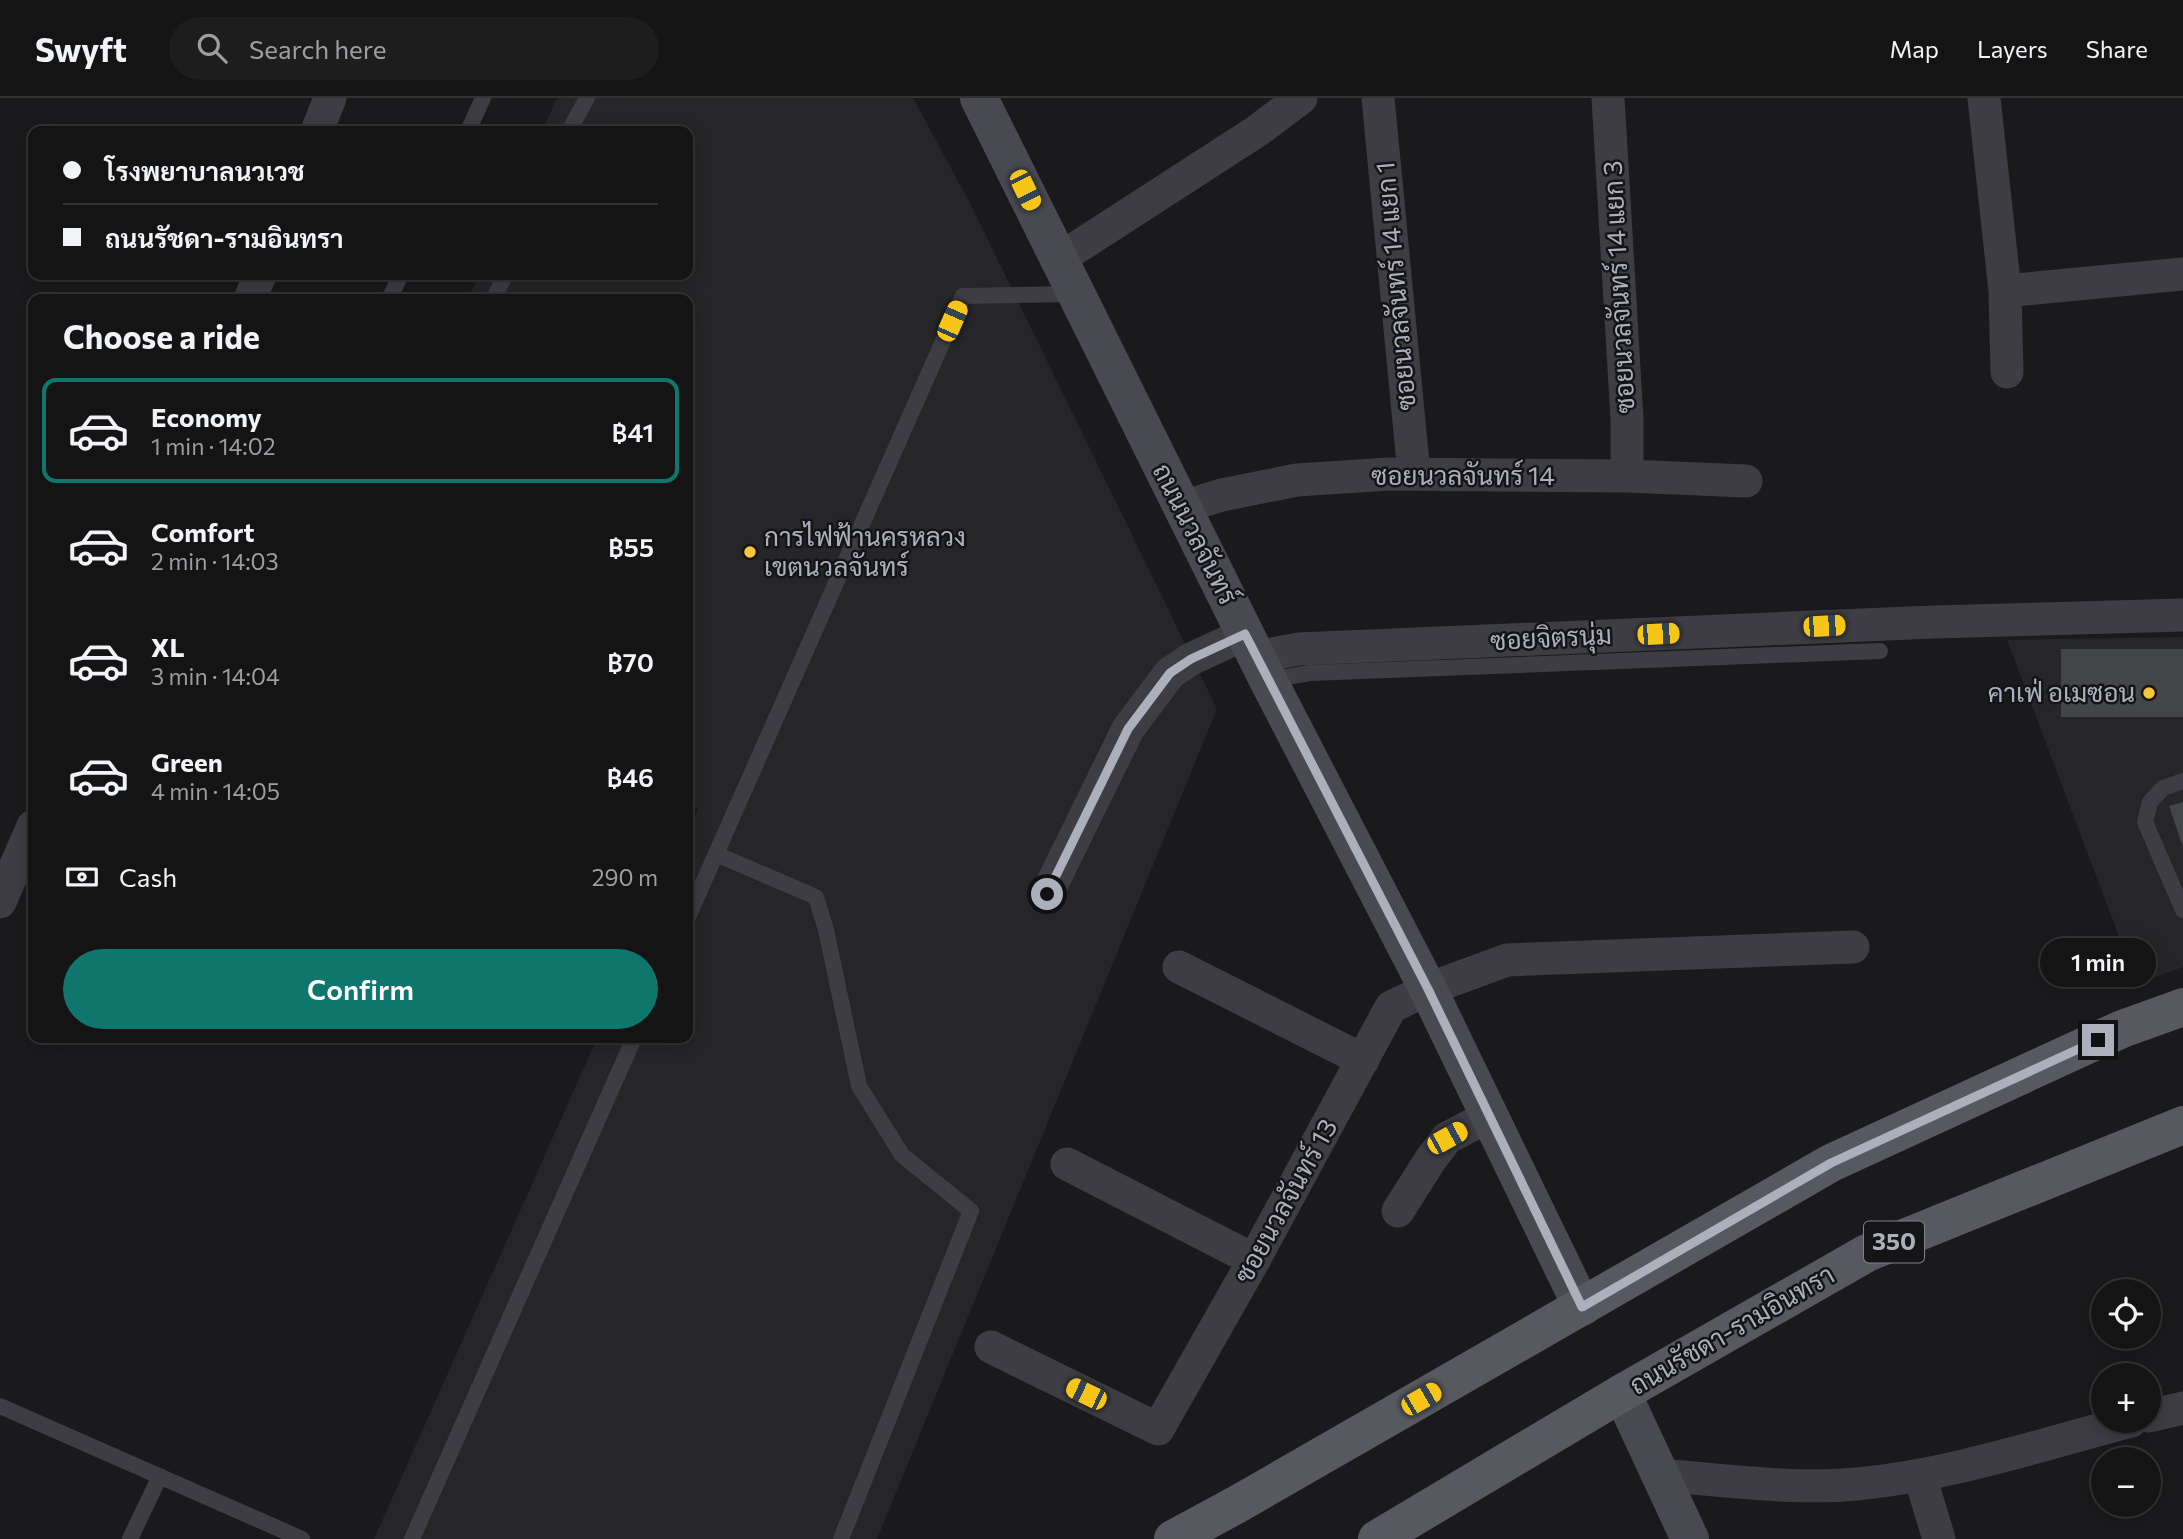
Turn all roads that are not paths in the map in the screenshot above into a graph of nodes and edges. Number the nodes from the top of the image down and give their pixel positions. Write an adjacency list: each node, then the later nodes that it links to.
1 (330, 98): 9 (street)
2 (484, 98): 10 (lane)
3 (587, 98): 11 (lane)
4 (979, 98): 12 (main road, ถนนนวลจันทร์)
5 (1301, 98): 12 (street)
6 (1378, 98): 17 (street, ซอยนวลจันทร์ 14 แยก 1)
7 (1608, 98): 18 (street, ซอยนวลจันทร์ 14 แยก 3)
8 (1984, 98): 14 (street)
9 (319, 126)
10 (470, 126)
11 (572, 126)
12 (1059, 259): 15 (main road, ถนนนวลจันทร์)
13 (2183, 274): 14 (street)
14 (2006, 291): 16 (street)
15 (1075, 294): 20 (main road, ถนนนวลจันทร์); 26 (lane)
16 (2007, 372)
17 (1414, 474): 18 (street, ซอยนวลจันทร์ 14); 20 (street, ซอยนวลจันทร์ 14)
18 (1628, 476): 19 (street, ซอยนวลจันทร์ 14)
19 (1746, 481)
20 (1182, 507): 23 (main road, ถนนนวลจันทร์)
21 (2183, 615): 23 (street, ซอยจิตรนุ่ม)
22 (1880, 651): 23 (lane)
23 (1256, 657): 27 (street, ซอยจิตรนุ่ม); 33 (main road, ถนนนวลจันทร์)
24 (2183, 781): 30 (lane)
25 (28, 838): 28 (street)
26 (716, 854): 29 (lane); 55 (lane)
27 (1047, 894)
28 (0, 902)
29 (693, 906)
30 (2183, 910)
31 (1853, 947): 33 (street, ซอยนวลจันทร์ 13)
32 (1179, 967): 36 (street)
33 (1428, 989): 36 (street, ซอยนวลจันทร์ 13); 37 (main road, ถนนนวลจันทร์)
34 (2183, 1007): 42 (main road)
35 (632, 1043): 54 (lane)
36 (1363, 1060): 41 (street, ซอยนวลจันทร์ 13)
37 (1489, 1116): 40 (street); 42 (main road, ถนนนวลจันทร์)
38 (2183, 1125): 44 (main road, ถนนรัชดา-รามอินทรา / 350)
39 (1067, 1164): 41 (street)
40 (1398, 1211)
41 (1254, 1260): 43 (street, ซอยนวลจันทร์ 13)
42 (1582, 1307): 56 (main road)
43 (991, 1347)
44 (1622, 1393): 49 (main road); 57 (main road, ถนนรัชดา-รามอินทรา / 350)
45 (0, 1406): 50 (lane)
46 (2183, 1408): 47 (street)
47 (2161, 1413)
48 (2091, 1432): 51 (street)
49 (1660, 1475): 51 (street); 58 (main road)
50 (160, 1476): 52 (lane); 53 (lane)
51 (1920, 1476): 59 (street)
52 (130, 1539)
53 (302, 1539)
54 (412, 1539)
55 (841, 1539)
56 (1173, 1539)
57 (1377, 1539)
58 (1690, 1539)
59 (1939, 1539)

